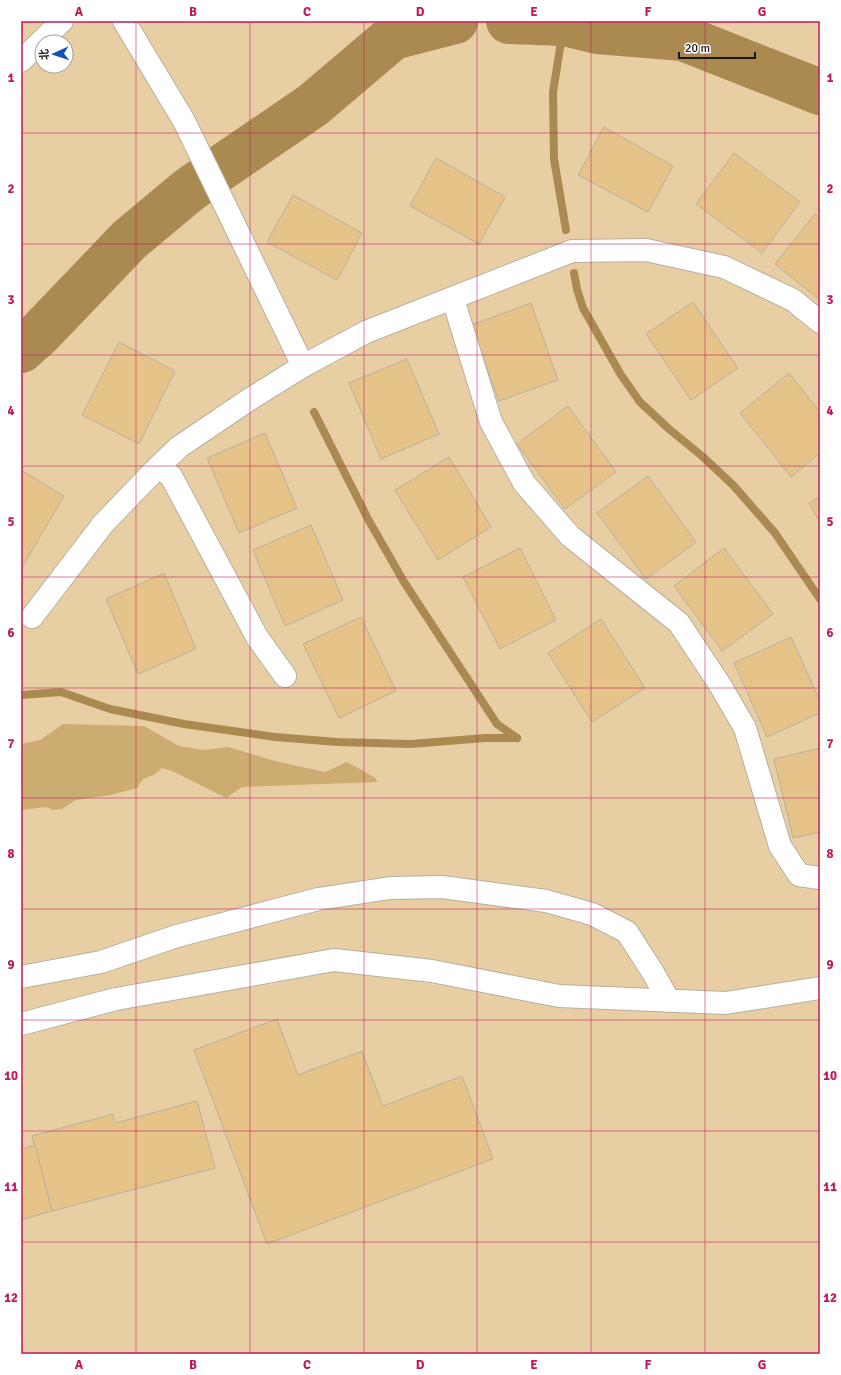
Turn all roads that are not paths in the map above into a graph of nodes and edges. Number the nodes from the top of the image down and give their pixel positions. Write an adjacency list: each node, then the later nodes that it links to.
1 (62, 21): 3 (street)
2 (124, 21): 6 (street)
3 (21, 61)
4 (453, 299): 5 (street); 6 (street); 10 (street)
5 (820, 322)
6 (303, 366): 7 (street)
7 (158, 467): 8 (street); 9 (street)
8 (32, 617)
9 (285, 676)
10 (820, 878)
11 (21, 977): 13 (street)
12 (820, 988): 13 (street)
13 (669, 1001): 14 (street)
14 (21, 1024)

